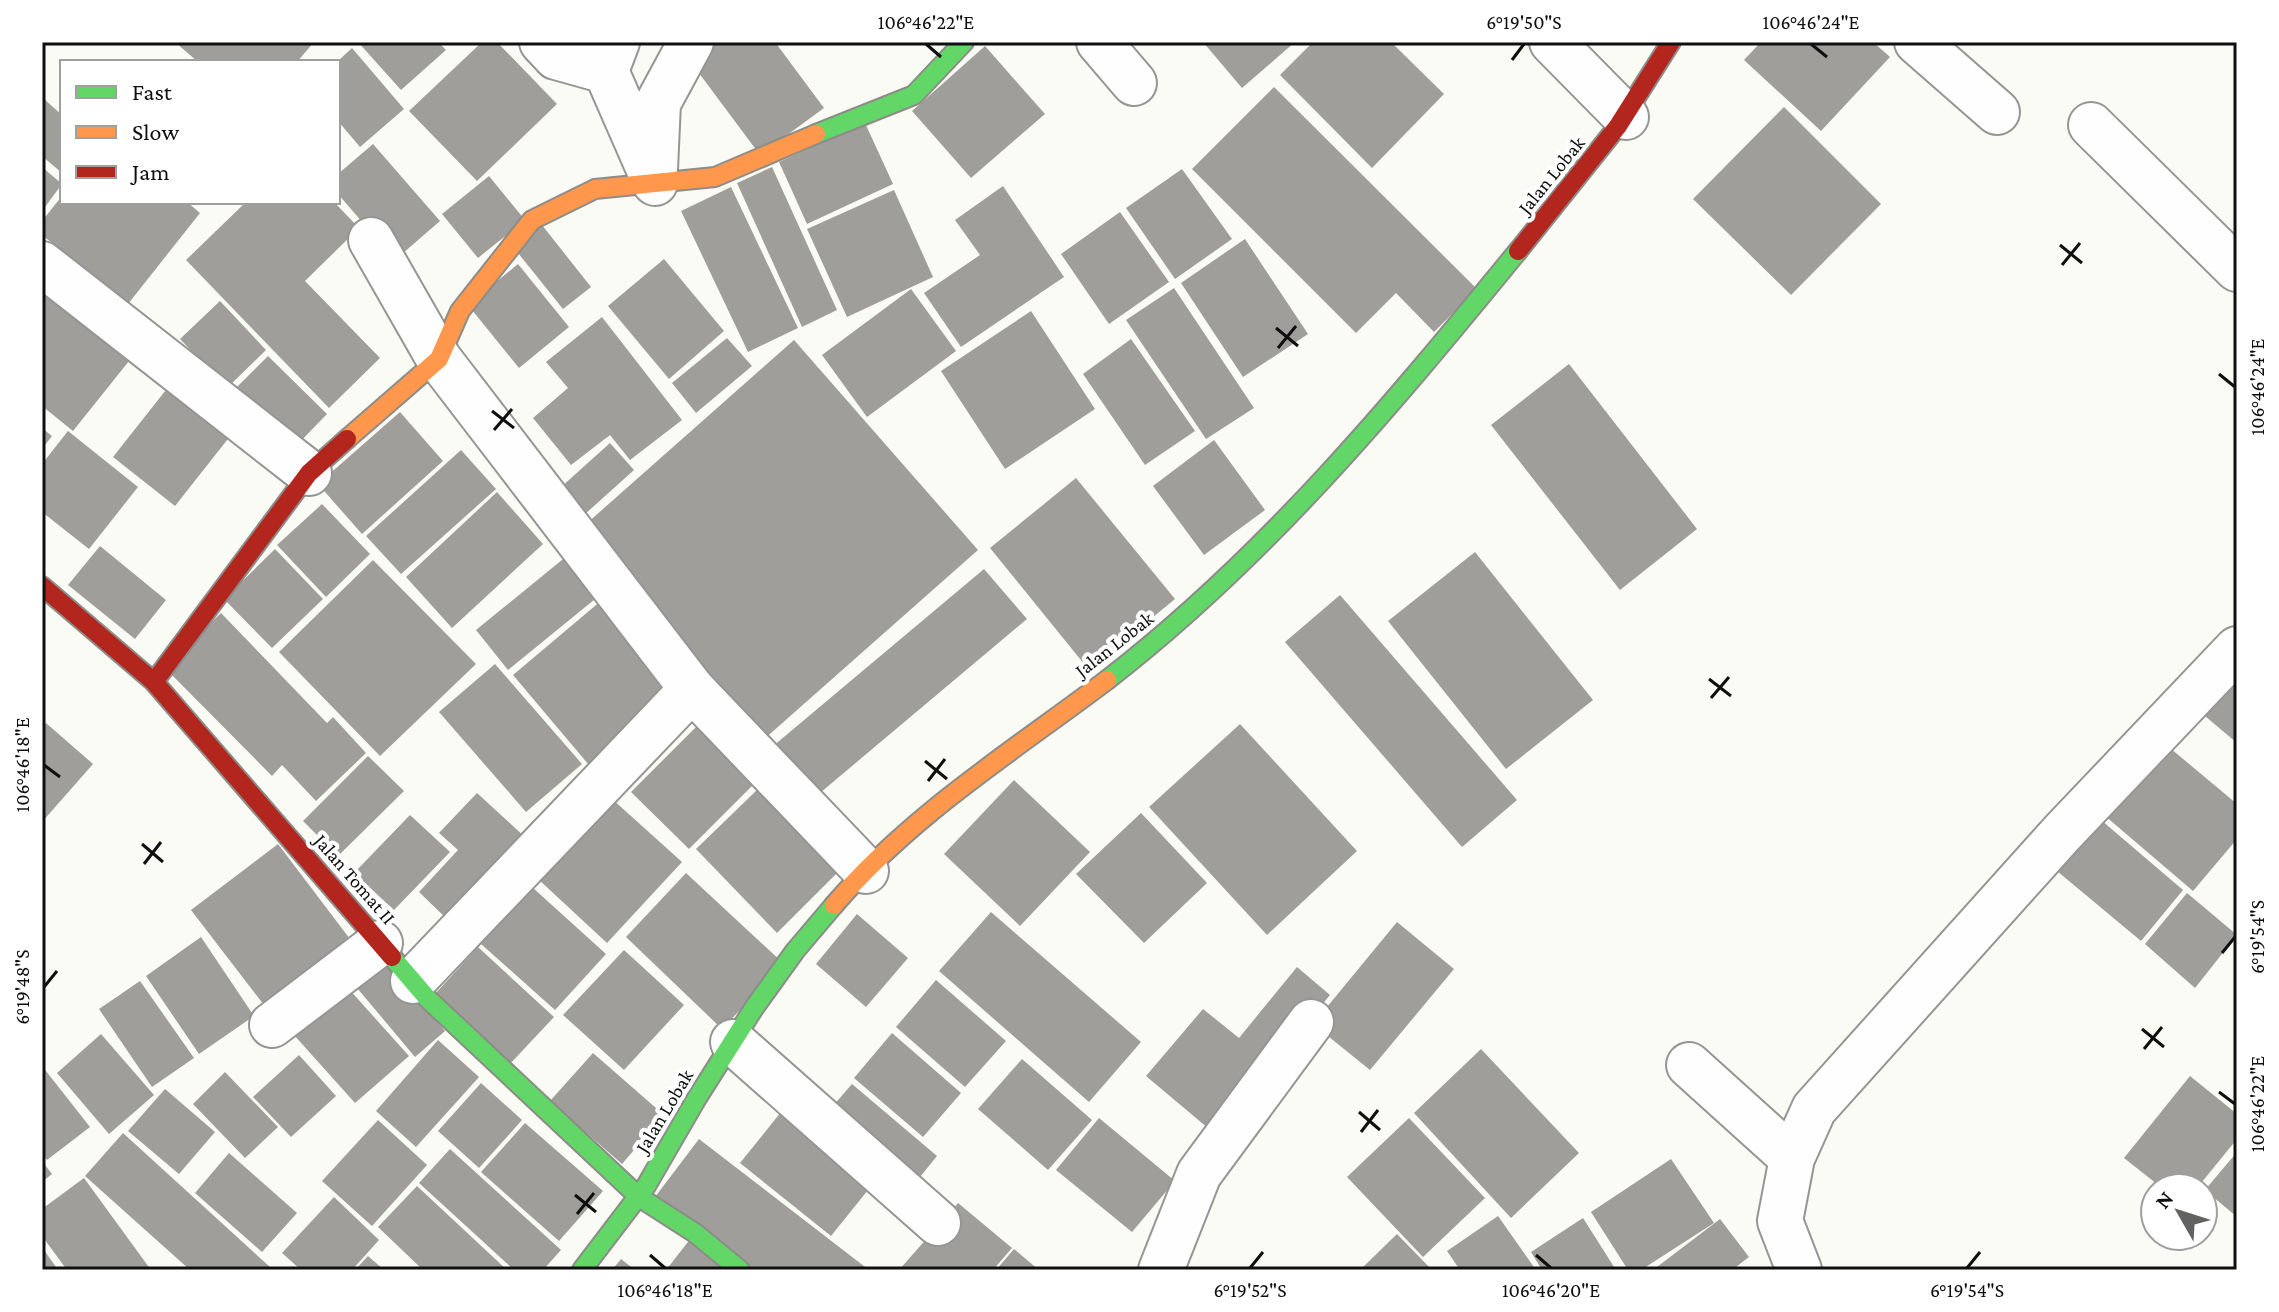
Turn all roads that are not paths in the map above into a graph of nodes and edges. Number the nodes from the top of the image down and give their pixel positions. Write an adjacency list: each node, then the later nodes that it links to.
1 (542, 42): 8 (street)
2 (691, 42): 13 (street)
3 (964, 42): 13 (street)
4 (1099, 42): 9 (street)
5 (1552, 42): 11 (street)
6 (1671, 42): 11 (street, Jalan Lobak)
7 (1917, 42): 10 (street)
8 (612, 56): 13 (street)
9 (1134, 83)
10 (1997, 112)
11 (1626, 117): 23 (street, Jalan Lobak)
12 (2091, 125): 16 (street)
13 (655, 183): 17 (street)
14 (371, 240): 17 (street)
15 (42, 264): 18 (street)
16 (2237, 268)
17 (439, 359): 18 (street); 22 (street)
18 (309, 473): 21 (street)
19 (42, 586): 21 (street, Jalan Tomat II)
20 (2237, 649): 30 (street)
21 (154, 682): 24 (street, Jalan Tomat II)
22 (692, 689): 23 (street); 25 (street)
23 (866, 871): 28 (street, Jalan Lobak)
24 (380, 943): 25 (street, Jalan Tomat II); 27 (street)
25 (413, 981): 31 (street, Jalan Tomat II)
26 (1311, 1022): 35 (street)
27 (272, 1025)
28 (733, 1042): 31 (street, Jalan Lobak); 32 (street)
29 (1689, 1065): 30 (street)
30 (1792, 1158): 36 (street)
31 (639, 1197): 33 (street, Jalan Lobak); 34 (street, Jalan Tomat II)
32 (938, 1223)
33 (582, 1270)
34 (740, 1270)
35 (1161, 1270)
36 (1799, 1270)

